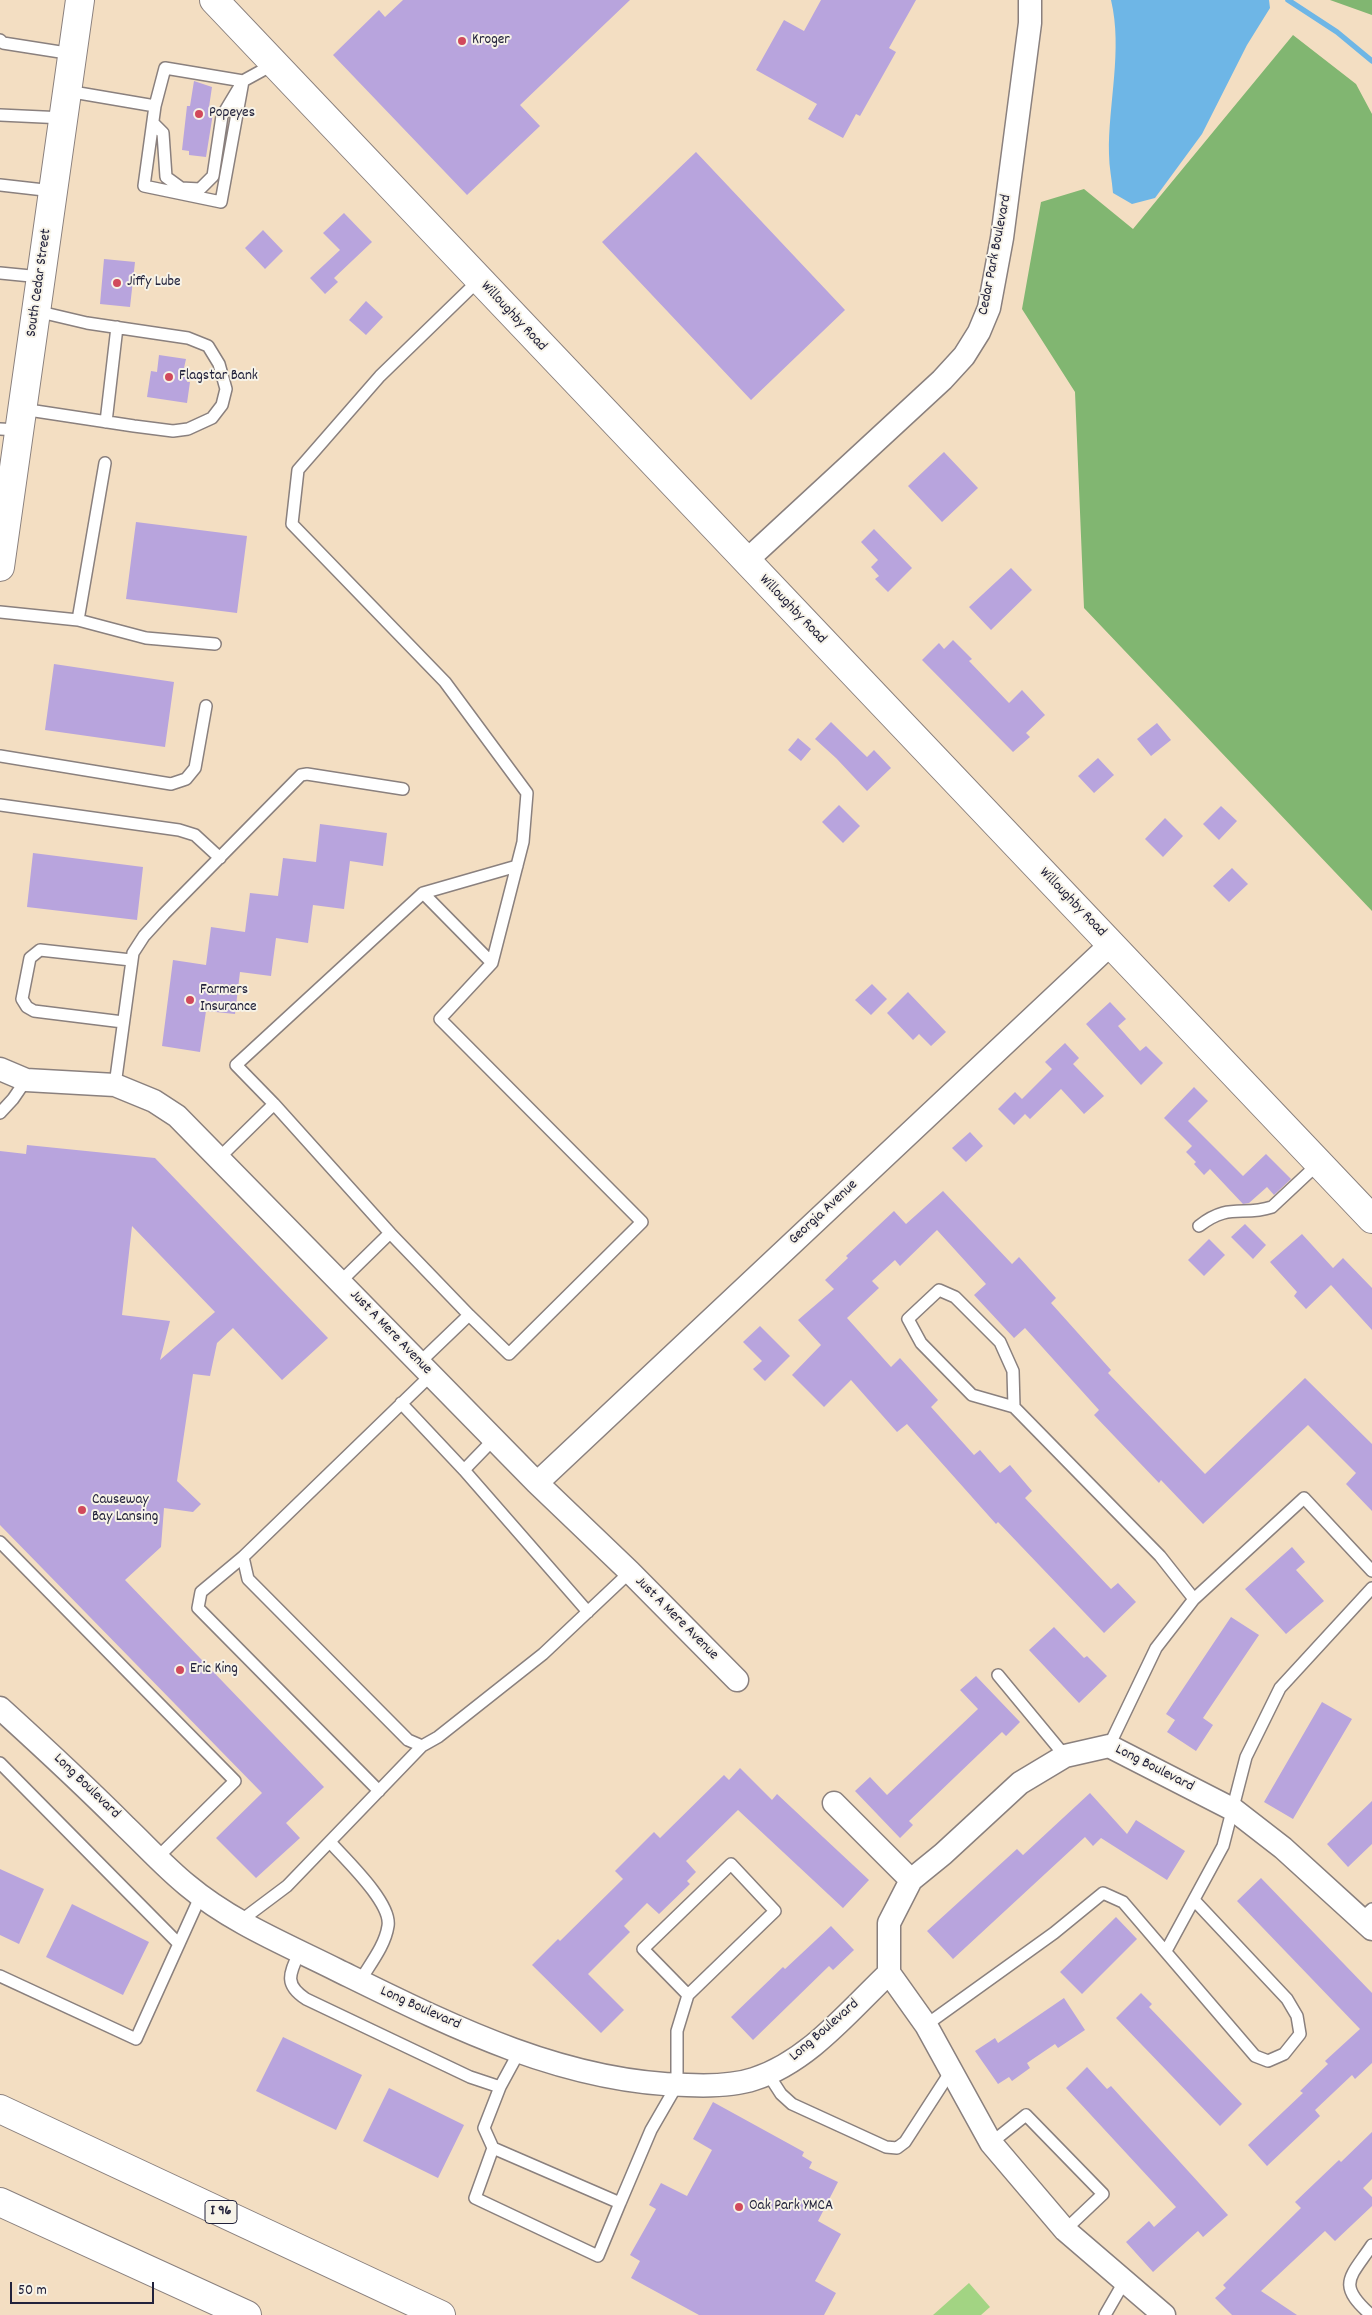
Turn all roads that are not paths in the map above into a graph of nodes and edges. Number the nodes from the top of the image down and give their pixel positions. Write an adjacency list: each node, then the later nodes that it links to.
1 (80, 0): 5 (main road, South Cedar Street)
2 (214, 0): 6 (main road, Willoughby Road)
3 (1030, 0): 23 (street, Cedar Park Boulevard)
4 (0, 40): 5 (lane)
5 (73, 54): 8 (main road, South Cedar Street)
6 (274, 64): 7 (lane); 17 (main road, Willoughby Road)
7 (242, 80): 9 (lane); 12 (lane); 12 (lane)
8 (68, 91): 9 (lane); 11 (main road, South Cedar Street)
9 (155, 106): 12 (lane)
10 (0, 115): 11 (lane)
11 (64, 118): 14 (main road, South Cedar Street)
12 (153, 123)
13 (0, 185): 14 (lane)
14 (53, 191): 16 (main road, South Cedar Street)
15 (0, 274): 16 (lane)
16 (41, 278): 18 (main road, South Cedar Street)
17 (479, 280): 23 (main road, Willoughby Road); 33 (lane)
18 (36, 311): 19 (lane); 21 (main road, South Cedar Street)
19 (117, 327): 20 (lane); 20 (lane)
20 (106, 422): 21 (lane)
21 (14, 423): 24 (main road, South Cedar Street)
22 (104, 464): 26 (lane)
23 (746, 562): 35 (main road, Willoughby Road)
24 (0, 567)
25 (0, 612): 26 (lane)
26 (78, 620): 27 (lane)
27 (215, 644)
28 (206, 706): 29 (lane)
29 (0, 756)
30 (403, 789): 32 (lane)
31 (0, 805): 32 (lane)
32 (220, 858): 36 (lane)
33 (517, 866): 34 (lane); 37 (lane)
34 (423, 893): 37 (lane); 42 (lane)
35 (1111, 944): 45 (main road, Willoughby Road); 56 (street, Georgia Avenue)
36 (131, 960): 38 (lane); 38 (lane)
37 (492, 963): 50 (lane)
38 (123, 1022): 41 (lane)
39 (0, 1069): 40 (street, Just A Mere Avenue)
40 (26, 1080): 41 (street, Just A Mere Avenue); 43 (lane)
41 (115, 1085): 44 (street, Just A Mere Avenue)
42 (274, 1104): 44 (lane); 48 (lane)
43 (0, 1112)
44 (219, 1158): 49 (street, Just A Mere Avenue)
45 (1319, 1163): 46 (main road, Willoughby Road); 47 (lane)
46 (1372, 1219)
47 (1199, 1226)
48 (390, 1233): 49 (lane); 50 (lane)
49 (340, 1282): 51 (street, Just A Mere Avenue)
50 (469, 1315): 51 (lane)
51 (425, 1369): 52 (lane); 54 (street, Just A Mere Avenue)
52 (402, 1403): 55 (lane); 58 (lane)
53 (1014, 1407): 53 (lane); 62 (lane)
54 (494, 1439): 55 (lane); 56 (street, Just A Mere Avenue)
55 (464, 1470): 63 (lane)
56 (537, 1483): 60 (street, Just A Mere Avenue)
57 (0, 1542): 75 (lane)
58 (243, 1557): 67 (lane); 71 (lane)
59 (1372, 1571): 62 (lane)
60 (630, 1572): 63 (lane); 65 (street, Just A Mere Avenue)
61 (1372, 1588): 73 (lane)
62 (1194, 1599): 68 (lane)
63 (588, 1612): 67 (lane)
64 (998, 1675): 69 (lane)
65 (737, 1680)
66 (0, 1708): 75 (street, Long Boulevard)
67 (422, 1746): 71 (lane)
68 (1109, 1746): 69 (street, Long Boulevard); 73 (street, Long Boulevard)
69 (1065, 1756): 76 (street, Long Boulevard)
70 (0, 1763): 81 (lane)
71 (379, 1791): 74 (lane)
72 (834, 1803): 76 (street)
73 (1234, 1810): 78 (lane); 79 (street, Long Boulevard)
74 (330, 1842): 80 (lane); 86 (lane)
75 (158, 1857): 77 (street, Long Boulevard)
76 (911, 1880): 84 (street, Long Boulevard)
77 (202, 1895): 80 (street, Long Boulevard); 81 (lane)
78 (1194, 1900): 82 (lane); 82 (lane)
79 (1368, 1919)
80 (239, 1922): 83 (street, Long Boulevard)
81 (179, 1944): 85 (lane)
82 (1166, 1951): 88 (lane)
83 (300, 1952): 86 (street, Long Boulevard); 93 (lane)
84 (889, 1973): 88 (street); 91 (street, Long Boulevard)
85 (0, 1976)
86 (360, 1981): 89 (street, Long Boulevard)
87 (688, 1996): 87 (lane); 92 (lane)
88 (926, 2025): 90 (street)
89 (519, 2052): 92 (street, Long Boulevard); 93 (lane)
90 (951, 2071): 91 (lane); 95 (street)
91 (768, 2074): 92 (street, Long Boulevard)
92 (677, 2085): 98 (lane)
93 (500, 2087): 96 (lane)
94 (0, 2109): 103 (main road, I 96)
95 (990, 2143): 99 (street); 99 (lane)
96 (493, 2148): 98 (lane); 98 (lane)
97 (0, 2202): 102 (main road)
98 (620, 2203)
99 (1065, 2230): 101 (street)
100 (1372, 2245): 106 (lane)
101 (1124, 2282): 104 (lane); 105 (street)
102 (247, 2315)
103 (441, 2315)
104 (1105, 2315)
105 (1164, 2315)
106 (1371, 2315)

